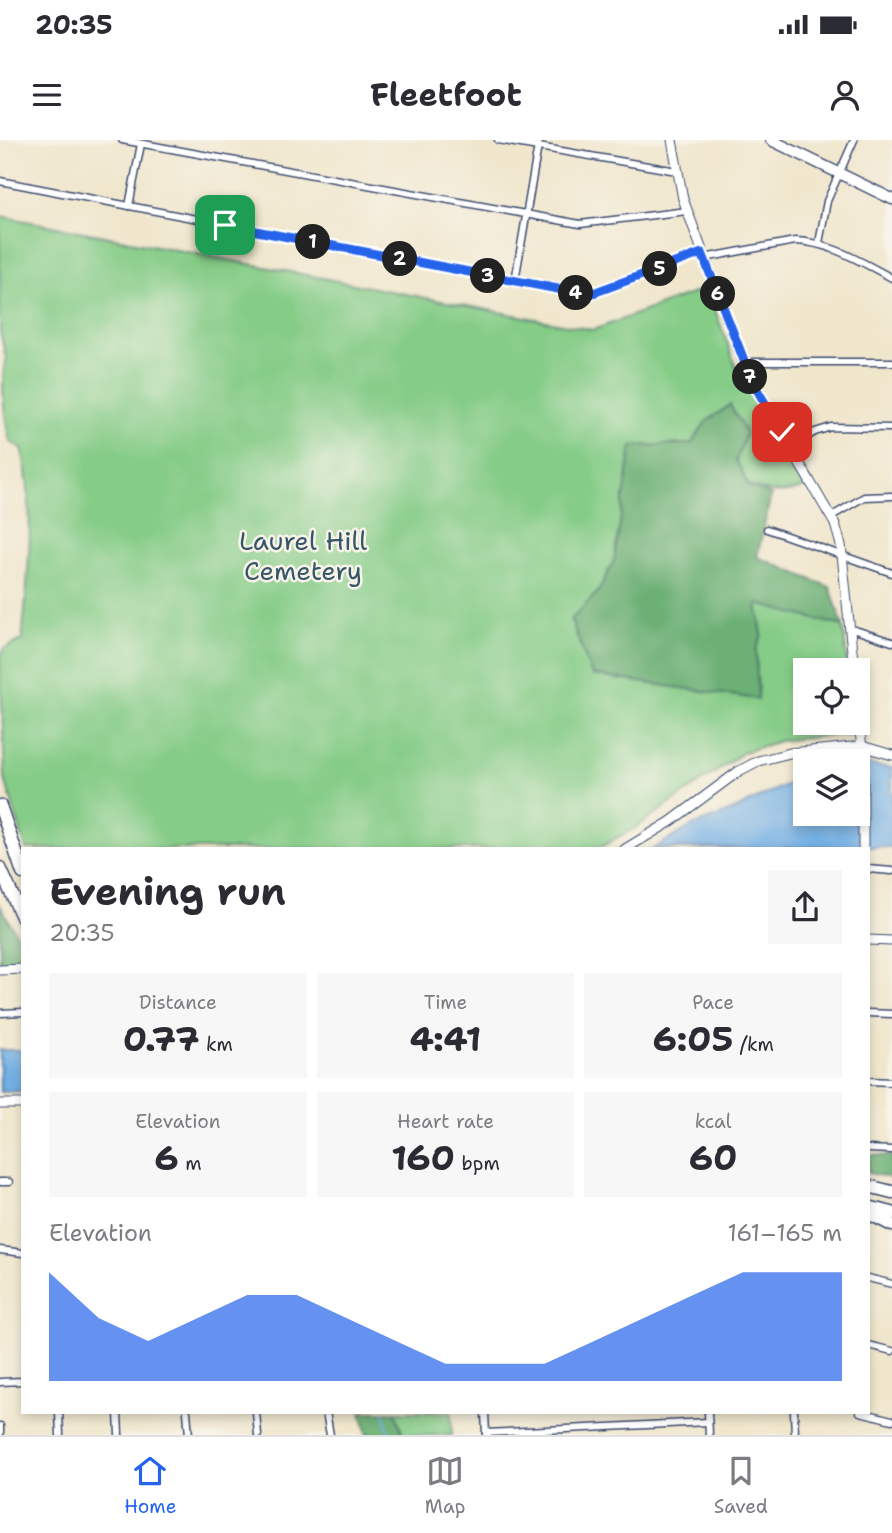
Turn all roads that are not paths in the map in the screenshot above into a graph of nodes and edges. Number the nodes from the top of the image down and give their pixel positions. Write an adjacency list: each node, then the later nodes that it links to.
1 (121, 140): 6 (street)
2 (498, 140): 7 (street)
3 (673, 140): 8 (main road)
4 (771, 140): 9 (main road)
5 (854, 140): 9 (street)
6 (141, 144): 12 (street); 14 (street)
7 (539, 144): 8 (street); 14 (street)
8 (677, 171): 13 (main road)
9 (839, 174): 11 (main road); 15 (street)
10 (0, 181): 12 (street)
11 (892, 199)
12 (129, 206): 18 (street)
13 (687, 211): 14 (street); 16 (main road)
14 (527, 214): 18 (street)
15 (818, 243): 16 (street); 17 (street)
16 (704, 255): 18 (street); 20 (main road)
17 (892, 278)
18 (515, 281)
19 (892, 362): 20 (street)
20 (744, 365): 22 (main road)
21 (892, 428): 22 (street)
22 (791, 446): 24 (main road)
23 (892, 496): 24 (street)
24 (832, 516): 26 (main road)
25 (767, 528): 26 (street)
26 (842, 555): 27 (street); 28 (main road)
27 (892, 573)
28 (849, 628): 29 (street); 30 (main road)
29 (892, 642)
30 (853, 658)
31 (793, 753): 36 (main road)
32 (870, 754): 33 (main road)
33 (892, 755)
34 (0, 806): 38 (highway)
35 (863, 826): 37 (main road)
36 (628, 847)
37 (863, 847)
38 (21, 867)
39 (0, 868): 42 (highway)
40 (870, 869): 41 (street)
41 (892, 871)
42 (21, 915)
43 (870, 940): 44 (main road)
44 (892, 941)
45 (21, 969): 46 (main road)
46 (0, 970)
47 (21, 1012): 48 (street)
48 (0, 1013)
49 (870, 1013): 50 (street)
50 (892, 1014)
51 (870, 1081): 52 (street)
52 (892, 1082)
53 (0, 1104): 54 (main road)
54 (21, 1104)
55 (870, 1149): 56 (street)
56 (892, 1150)
57 (0, 1182): 58 (street)
58 (9, 1182)
59 (872, 1187): 60 (highway)
60 (892, 1190)
61 (870, 1208): 62 (highway)
62 (892, 1213)
63 (870, 1214): 64 (highway)
64 (892, 1225)
65 (0, 1250): 66 (street)
66 (21, 1253)
67 (870, 1278): 68 (street)
68 (892, 1284)
69 (870, 1346): 70 (street)
70 (892, 1351)
71 (21, 1381): 72 (street)
72 (0, 1382)
73 (59, 1414): 87 (street)
74 (118, 1414): 88 (street)
75 (187, 1414): 89 (street)
76 (256, 1414): 90 (street)
77 (326, 1414): 91 (street)
78 (485, 1414): 85 (street)
79 (708, 1414): 83 (street)
80 (794, 1414): 93 (street)
81 (868, 1414): 82 (street)
82 (892, 1420)
83 (708, 1422): 85 (street); 92 (street)
84 (0, 1426): 86 (street)
85 (486, 1434)
86 (0, 1435)
87 (60, 1435)
88 (119, 1435)
89 (189, 1435)
90 (258, 1435)
91 (330, 1435)
92 (709, 1435)
93 (795, 1435)

